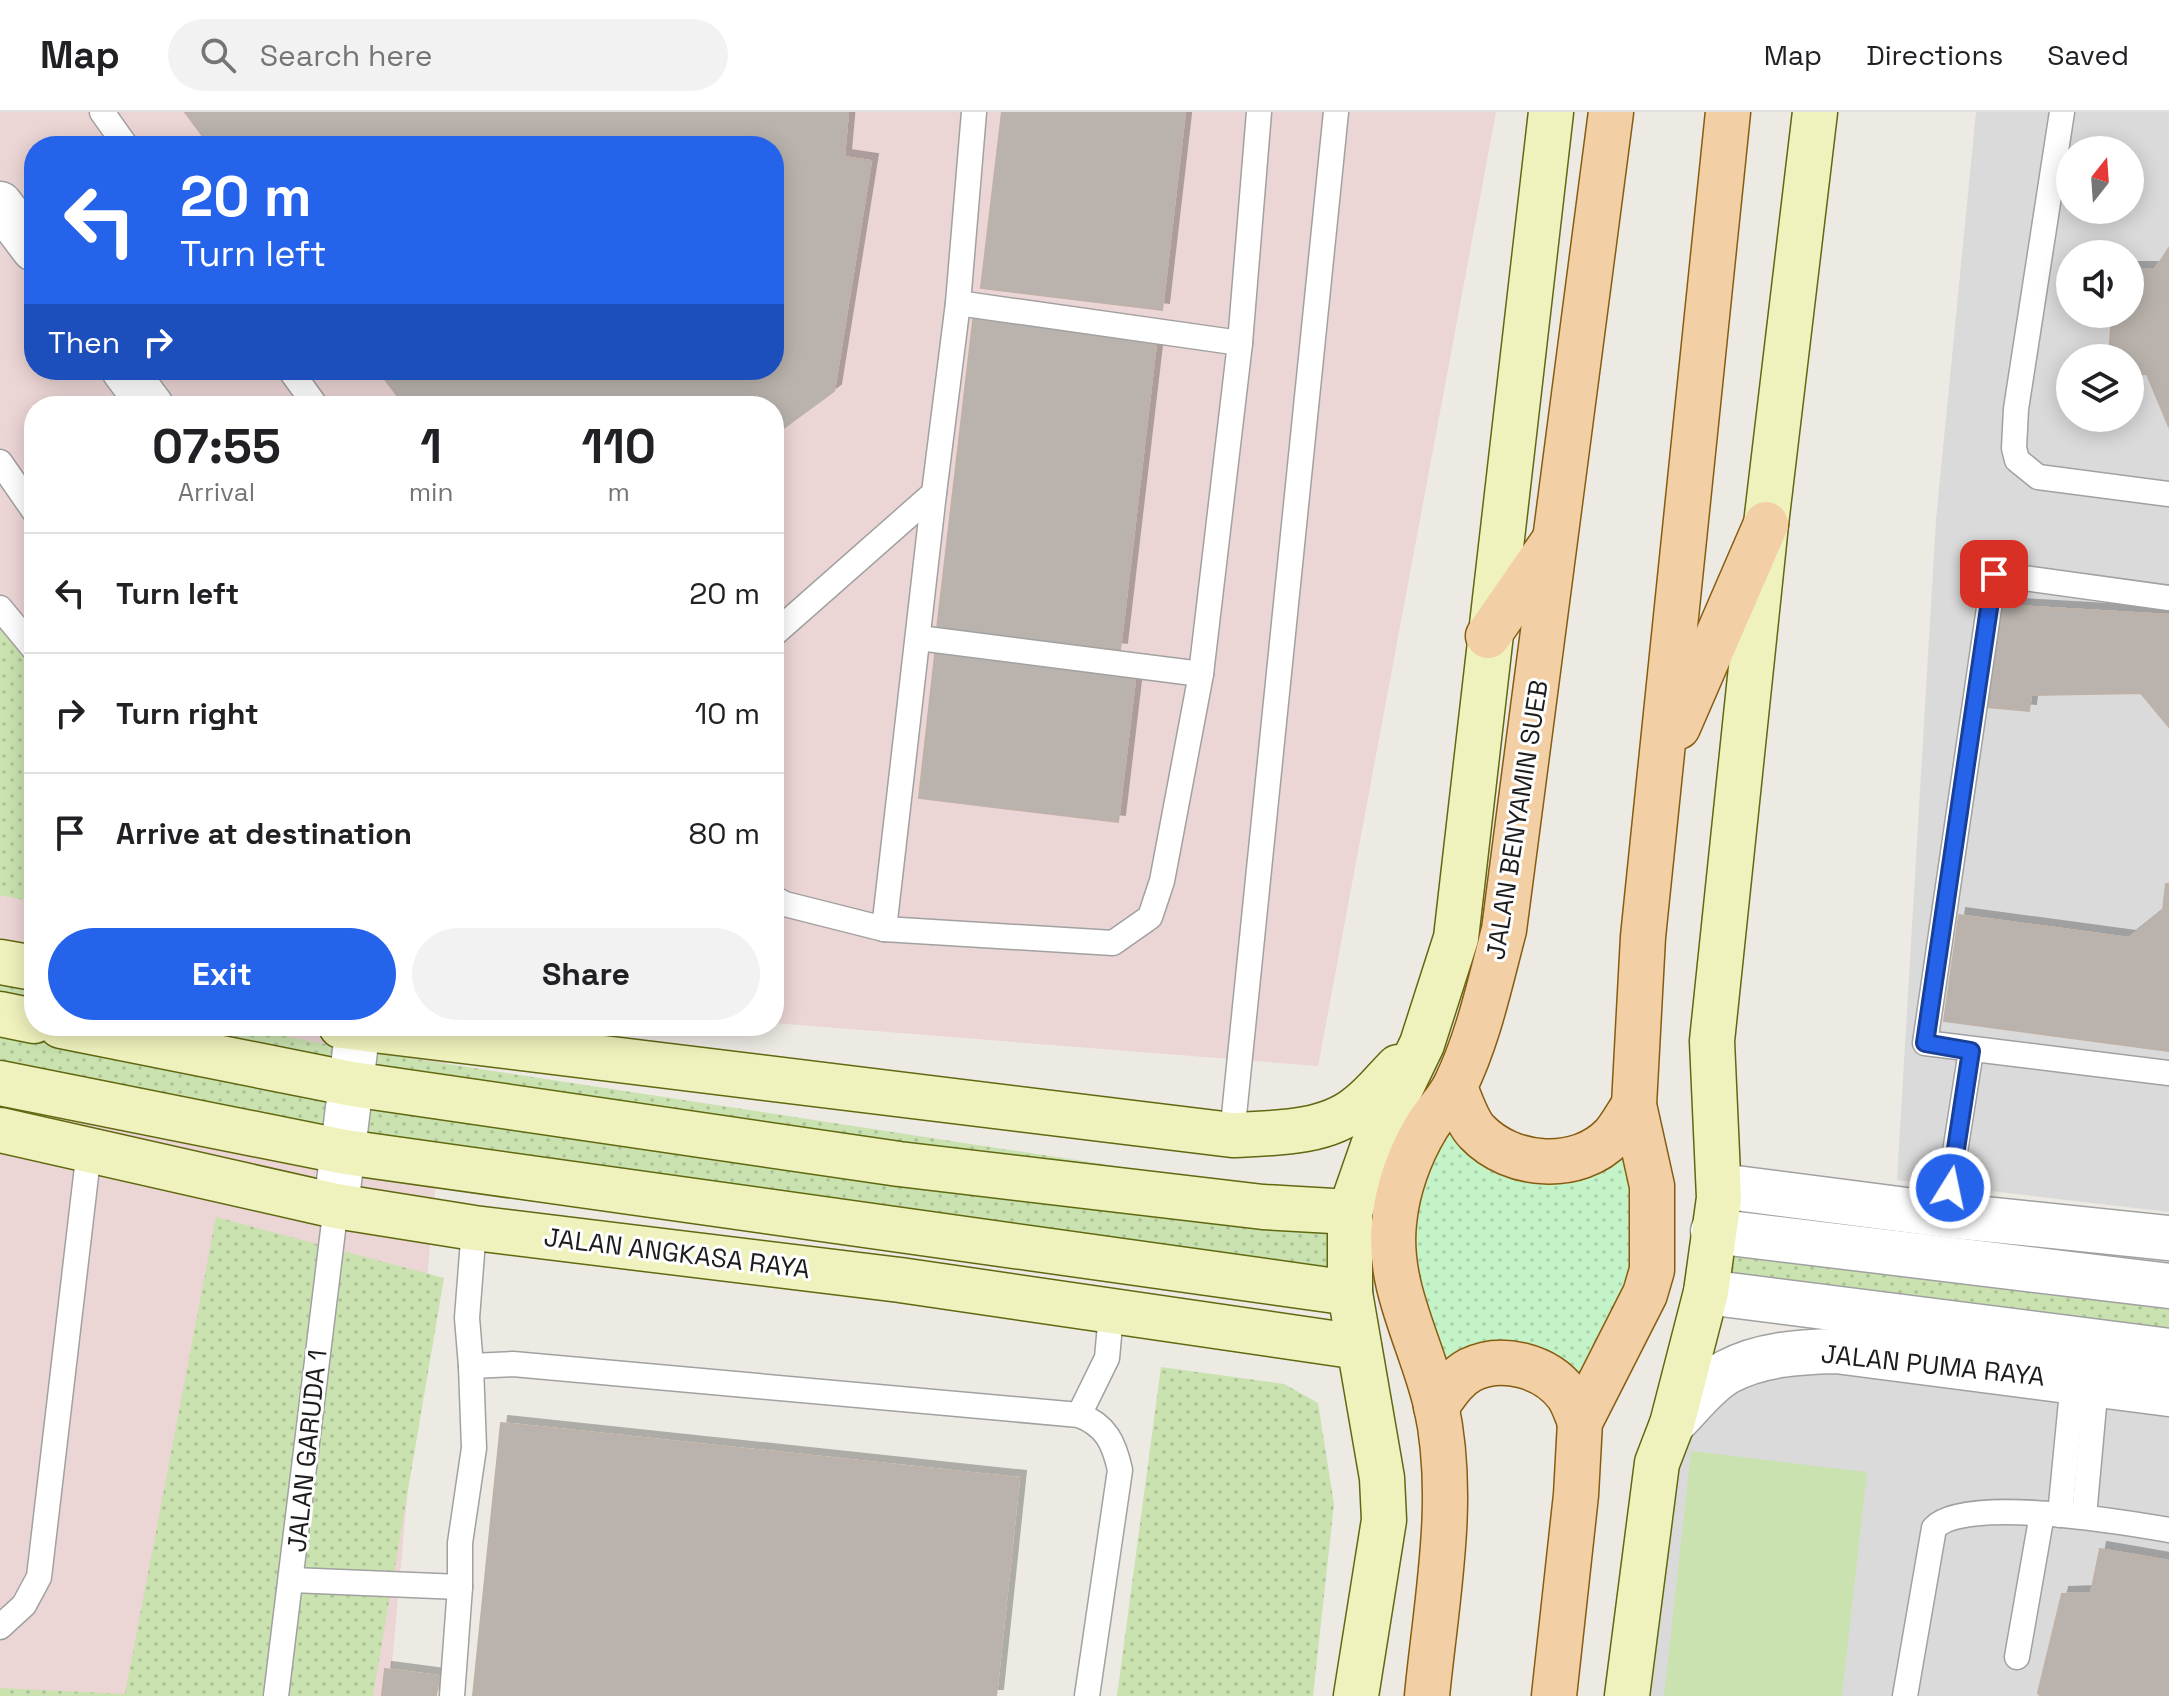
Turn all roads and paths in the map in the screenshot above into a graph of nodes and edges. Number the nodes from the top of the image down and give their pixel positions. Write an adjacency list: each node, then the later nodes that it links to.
1 (102, 112): 10 (lane)
2 (974, 112): 13 (lane)
3 (1259, 112): 14 (lane)
4 (1336, 112): 46 (lane)
5 (1551, 112): 24 (main road, JALAN BENYAMIN SUEB)
6 (1611, 112): 20 (main road, JALAN BENYAMIN SUEB)
7 (1728, 112): 28 (main road)
8 (1815, 112): 19 (main road)
9 (2062, 112): 17 (lane)
10 (119, 136)
11 (0, 204): 12 (street)
12 (24, 236)
13 (958, 303): 14 (lane); 16 (lane)
14 (1240, 343): 27 (lane)
15 (0, 462): 18 (lane)
16 (934, 493): 23 (lane); 26 (lane)
17 (2169, 494)
18 (24, 497)
19 (1766, 524): 28 (main road); 49 (main road)
20 (1558, 535): 24 (main road); 43 (main road, JALAN BENYAMIN SUEB)
21 (2169, 598): 39 (lane)
22 (0, 608): 25 (lane)
23 (784, 625)
24 (1488, 636): 38 (main road, JALAN BENYAMIN SUEB)
25 (24, 637)
26 (919, 638): 27 (lane); 30 (lane)
27 (1201, 674): 30 (lane)
28 (1663, 763): 44 (main road)
29 (784, 903): 30 (lane)
30 (884, 929)
31 (0, 962): 32 (main road)
32 (24, 966)
33 (0, 1014): 34 (main road)
34 (24, 1019)
35 (111, 1036): 42 (main road)
36 (352, 1036): 42 (street)
37 (425, 1036): 46 (main road)
38 (1422, 1044): 46 (main road); 51 (main road, JALAN BENYAMIN SUEB)
39 (1971, 1051): 40 (lane); 52 (lane)
40 (2169, 1073)
41 (0, 1083): 48 (main road, JALAN ANGKASA RAYA)
42 (352, 1084): 48 (street); 51 (main road)
43 (1455, 1088): 44 (main road); 67 (main road, JALAN BENYAMIN SUEB)
44 (1634, 1105): 69 (main road)
45 (0, 1130): 47 (main road, JALAN ANGKASA RAYA)
46 (1232, 1135)
47 (89, 1150): 50 (main road, JALAN ANGKASA RAYA); 75 (lane)
48 (345, 1152): 50 (street); 55 (main road, JALAN ANGKASA RAYA)
49 (1720, 1186): 52 (street); 54 (main road)
50 (336, 1206): 53 (main road, JALAN ANGKASA RAYA); 73 (lane, JALAN GARUDA 1)
51 (1332, 1210): 59 (main road, JALAN BENYAMIN SUEB)
52 (1945, 1215): 56 (street)
53 (474, 1228): 57 (main road, JALAN ANGKASA RAYA); 64 (lane)
54 (1713, 1231): 58 (street); 60 (main road)
55 (909, 1232): 57 (main road); 59 (main road, JALAN ANGKASA RAYA)
56 (2169, 1238)
57 (900, 1280): 61 (main road, JALAN ANGKASA RAYA)
58 (2169, 1286)
59 (1331, 1290): 62 (main road, JALAN BENYAMIN SUEB)
60 (1706, 1292): 63 (street, JALAN PUMA RAYA); 70 (main road)
61 (1111, 1314): 62 (main road, JALAN ANGKASA RAYA); 68 (lane)
62 (1359, 1347): 80 (main road, JALAN BENYAMIN SUEB)
63 (2169, 1351)
64 (471, 1366): 68 (lane); 74 (lane)
65 (2085, 1383): 66 (street, JALAN PUMA RAYA); 70 (street, JALAN PUMA RAYA); 71 (lane)
66 (2169, 1394)
67 (1436, 1407): 69 (main road); 81 (main road, JALAN BENYAMIN SUEB)
68 (1079, 1415): 79 (lane)
69 (1580, 1422): 82 (main road)
70 (1672, 1424): 83 (main road)
71 (2062, 1515): 72 (lane); 76 (lane); 84 (lane)
72 (2169, 1530)
73 (292, 1580): 74 (lane); 77 (lane, JALAN GARUDA 1)
74 (460, 1587): 78 (lane)
75 (0, 1627)
76 (2017, 1657)
77 (276, 1696)
78 (452, 1696)
79 (1087, 1696)
80 (1356, 1696)
81 (1427, 1696)
82 (1554, 1696)
83 (1627, 1696)
84 (1905, 1696)

